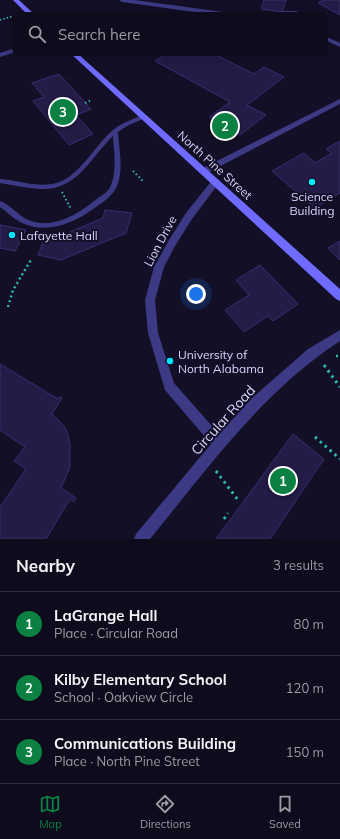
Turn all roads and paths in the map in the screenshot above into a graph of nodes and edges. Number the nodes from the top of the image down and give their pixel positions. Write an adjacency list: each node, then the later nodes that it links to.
1 (16, 0): 3 (main road)
2 (122, 0): 4 (street)
3 (29, 12)
4 (208, 12)
5 (12, 16): 6 (path)
6 (0, 20)
7 (328, 39): 8 (street)
8 (340, 45)
9 (12, 51): 10 (street)
10 (0, 56)
11 (76, 56): 15 (main road, North Pine Street)
12 (92, 100): 14 (path)
13 (340, 101): 18 (street)
14 (85, 103)
15 (143, 117): 16 (lane); 18 (main road, North Pine Street)
16 (115, 131): 20 (lane); 23 (lane)
17 (133, 171): 19 (path)
18 (204, 171): 21 (main road, North Pine Street)
19 (143, 180)
20 (0, 181)
21 (216, 181): 26 (main road, North Pine Street); 32 (street, Lion Drive)
22 (60, 188): 24 (path)
23 (0, 203)
24 (74, 215)
25 (32, 258): 27 (path)
26 (340, 296)
27 (8, 308)
28 (340, 336): 32 (street, Circular Road)
29 (324, 365): 30 (path)
30 (340, 387)
31 (315, 437): 33 (path)
32 (219, 444): 38 (street, Circular Road)
33 (340, 459)
34 (216, 471): 35 (path)
35 (238, 500)
36 (228, 513): 37 (path)
37 (224, 519)
38 (141, 539)

